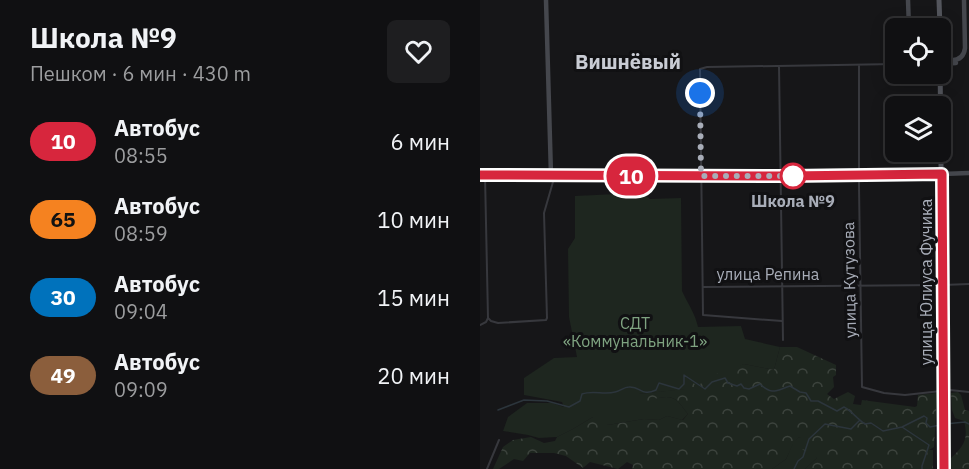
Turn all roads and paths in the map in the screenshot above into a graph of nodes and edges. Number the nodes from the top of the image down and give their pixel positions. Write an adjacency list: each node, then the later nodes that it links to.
1 (546, 0): 18 (main road)
2 (909, 0): 5 (main road)
3 (938, 0): 6 (main road)
4 (965, 0): 7 (main road)
5 (910, 18)
6 (938, 18)
7 (966, 29): 8 (main road); 9 (main road)
8 (951, 60)
9 (951, 63)
10 (859, 64): 11 (street); 12 (street); 19 (street, улица Кутузова)
11 (885, 64)
12 (779, 66): 20 (street); 21 (street)
13 (941, 84): 16 (main road, улица Юлиуса Фучика)
14 (939, 162): 16 (main road, улица Юлиуса Фучика)
15 (969, 173): 16 (main road)
16 (940, 174): 19 (main road); 23 (main road, улица Юлиуса Фучика)
17 (482, 175): 18 (main road); 27 (street)
18 (553, 175): 20 (main road); 27 (street)
19 (859, 175): 21 (main road); 25 (street, улица Кутузова)
20 (701, 176): 21 (main road); 26 (street)
21 (780, 176): 24 (street)
22 (969, 284): 23 (street, улица Репина)
23 (941, 285): 25 (street, улица Репина); 34 (main road, улица Юлиуса Фучика, bridge)
24 (782, 286): 25 (street, улица Репина); 26 (street, улица Репина); 28 (street)
25 (861, 286): 31 (street, улица Кутузова)
26 (704, 287): 28 (street)
27 (488, 318): 29 (street)
28 (782, 321): 30 (street)
29 (480, 325)
30 (783, 340)
31 (969, 392)
32 (499, 440): 33 (street)
33 (487, 469)
34 (942, 469)

